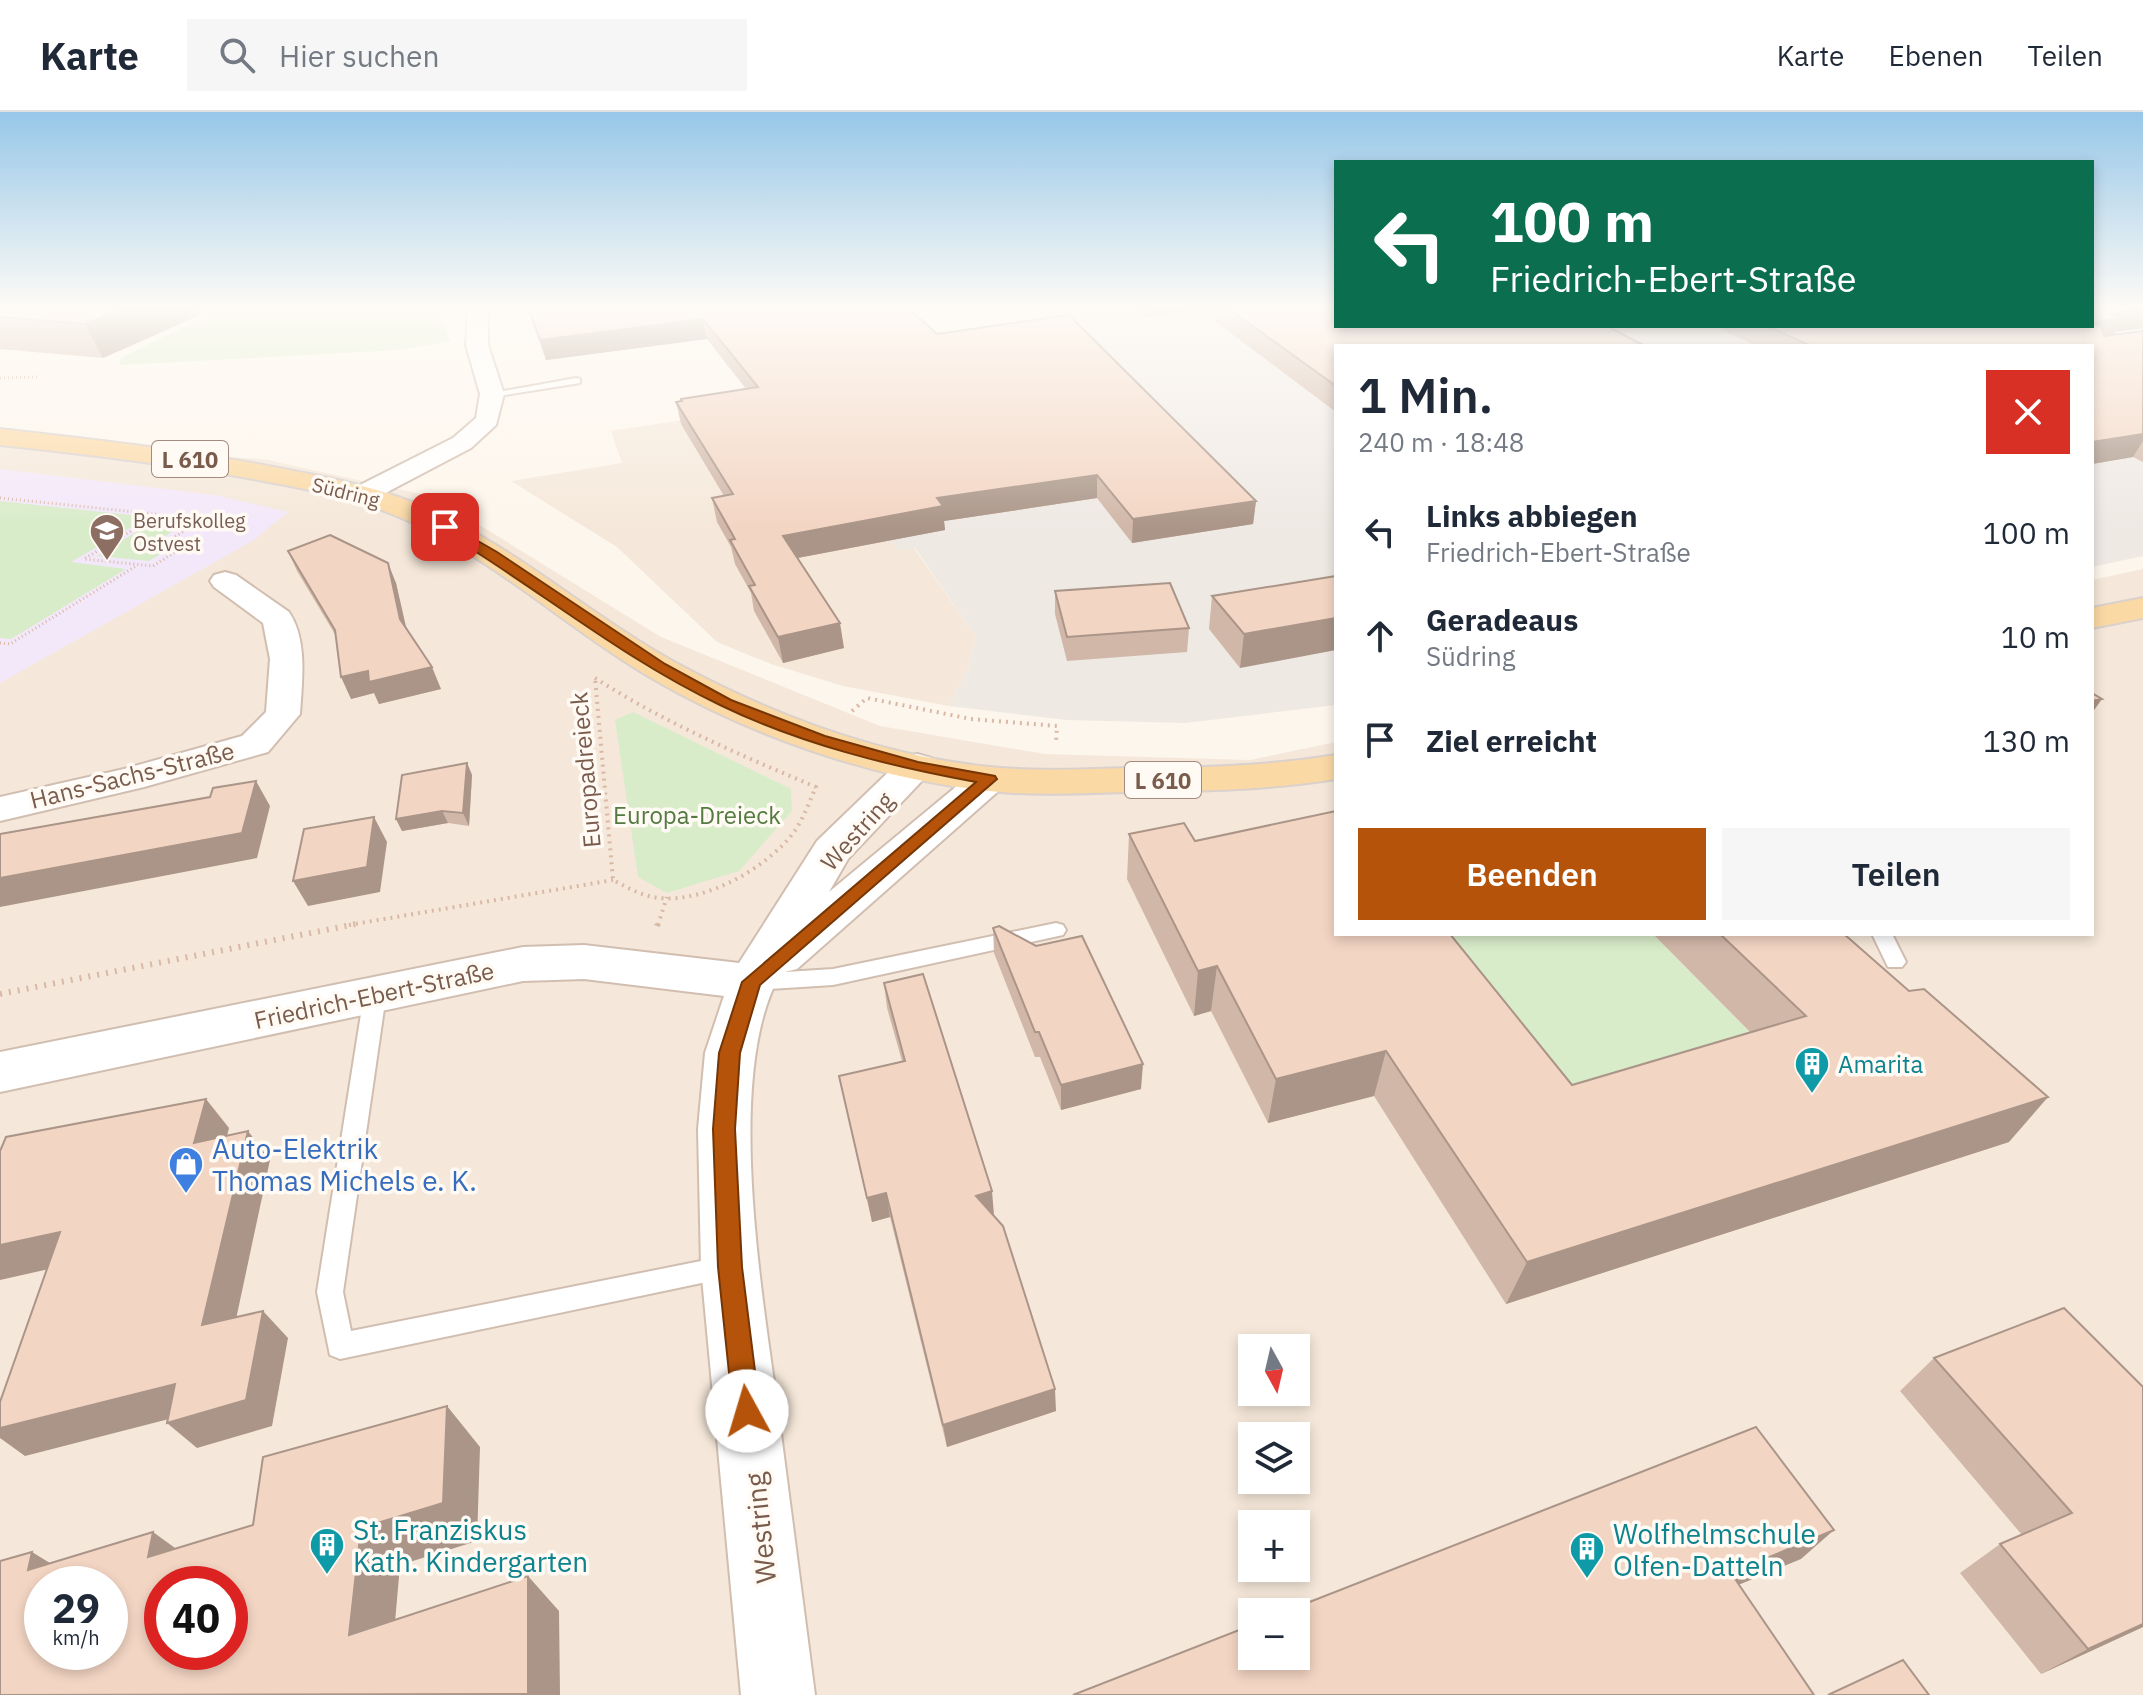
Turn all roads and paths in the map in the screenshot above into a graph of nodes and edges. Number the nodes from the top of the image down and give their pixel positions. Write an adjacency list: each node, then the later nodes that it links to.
1 (488, 381): 3 (street)
2 (576, 381): 3 (lane)
3 (492, 394): 5 (street)
4 (0, 437): 5 (main road, Südring / L 610)
5 (365, 493): 13 (main road, Südring / L 610)
6 (0, 498): 7 (path)
7 (158, 515): 8 (path); 8 (path)
8 (138, 565): 12 (path)
9 (225, 581): 16 (street, Hans-Sachs-Straße)
10 (2143, 608): 11 (main road)
11 (2094, 618)
12 (0, 643)
13 (917, 766): 15 (main road, L 610); 21 (street, Westring)
14 (1334, 767): 15 (main road, L 610)
15 (989, 779): 21 (street, Westring)
16 (0, 809)
17 (613, 880): 17 (path, Europadreieck); 22 (path)
18 (1056, 930): 21 (lane)
19 (1883, 936): 20 (lane)
20 (1895, 962)
21 (752, 982): 23 (street, Friedrich-Ebert-Straße); 25 (street, Westring)
22 (0, 994)
23 (375, 995): 24 (street, Friedrich-Ebert-Straße); 25 (lane)
24 (0, 1072)
25 (730, 1267): 26 (street, Westring)
26 (778, 1695)

